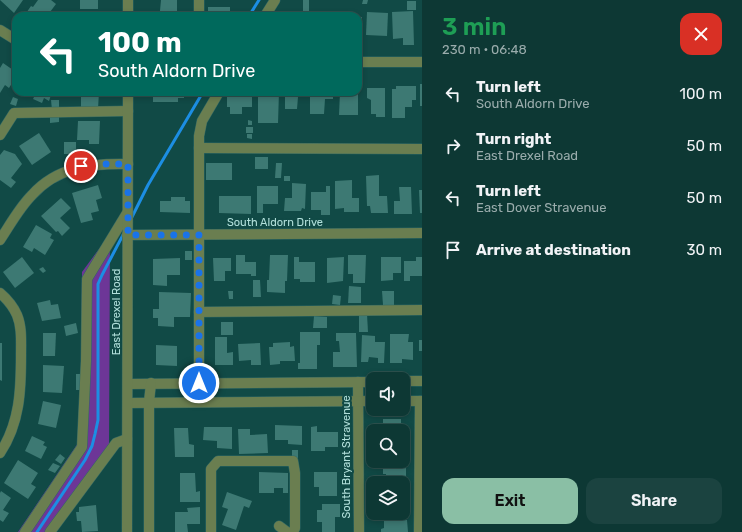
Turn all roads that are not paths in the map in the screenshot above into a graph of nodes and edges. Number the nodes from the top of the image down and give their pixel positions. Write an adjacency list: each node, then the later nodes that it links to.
1 (128, 0): 4 (street)
2 (199, 0): 5 (street)
3 (275, 0): 6 (street)
4 (128, 12)
5 (199, 12)
6 (268, 12)
7 (0, 30): 8 (street)
8 (12, 38)
9 (362, 62): 10 (street)
10 (422, 62)
11 (128, 96): 13 (street, East Drexel Road)
12 (217, 96): 15 (street)
13 (128, 111): 14 (street); 17 (street, East Drexel Road)
14 (0, 135)
15 (199, 148): 16 (street); 21 (street)
16 (422, 149)
17 (128, 164): 18 (street, East Drexel Road); 22 (street)
18 (128, 211): 20 (street, East Drexel Road); 41 (street)
19 (422, 233): 21 (street, South Aldorn Drive)
20 (128, 235): 21 (street, South Aldorn Drive); 32 (street, East Drexel Road)
21 (199, 235): 25 (street)
22 (0, 240)
23 (0, 293): 40 (street)
24 (422, 310): 25 (street)
25 (199, 312): 31 (street)
26 (410, 381): 27 (street)
27 (422, 381)
28 (358, 382): 29 (street); 31 (street); 37 (street, South Bryant Stravenue)
29 (366, 382)
30 (151, 383): 31 (street); 32 (street); 36 (street)
31 (199, 383)
32 (128, 384): 38 (street, East Drexel Road)
33 (366, 401): 37 (street)
34 (410, 401): 35 (street)
35 (421, 401): 48 (street)
36 (150, 402): 37 (street); 38 (street); 44 (street)
37 (358, 402): 47 (street, South Bryant Stravenue)
38 (128, 403): 39 (street, East Drexel Road)
39 (128, 439): 42 (street); 43 (street, East Drexel Road)
40 (0, 453)
41 (25, 532)
42 (50, 532)
43 (128, 532)
44 (149, 532)
45 (211, 532): 46 (street)
46 (293, 532)
47 (359, 532)
48 (420, 532)

